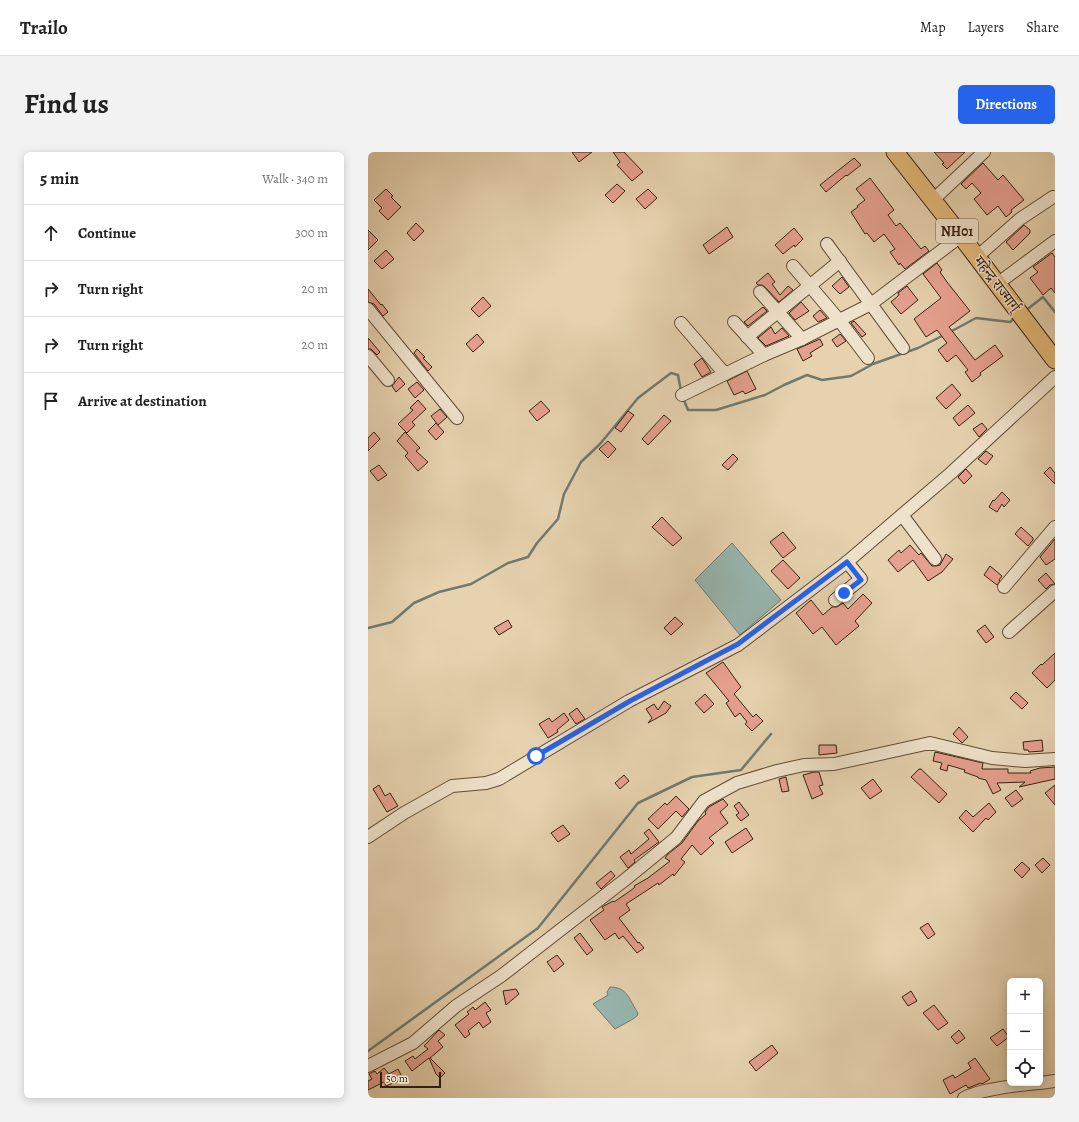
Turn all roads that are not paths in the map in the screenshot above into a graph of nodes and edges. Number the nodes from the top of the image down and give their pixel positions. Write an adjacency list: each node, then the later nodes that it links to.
1 (895, 152): 4 (highway, महेन्द्र राज्मार्ग् / NH01)
2 (984, 152): 4 (street)
3 (1053, 197): 8 (street)
4 (933, 200): 5 (highway, महेन्द्र राज्मार्ग् / NH01)
5 (961, 236): 8 (highway, महेन्द्र राज्मार्ग् / NH01); 14 (street)
6 (1055, 241): 11 (street)
7 (827, 244): 9 (street)
8 (976, 257): 11 (highway, महेन्द्र राज्मार्ग् / NH01)
9 (840, 261): 12 (street); 14 (street)
10 (792, 266): 12 (street)
11 (997, 284): 26 (highway, महेन्द्र राज्मार्ग् / NH01)
12 (810, 286): 16 (street); 17 (street)
13 (760, 292): 16 (street)
14 (871, 304): 17 (street); 22 (street)
15 (368, 309): 31 (street)
16 (778, 312): 20 (street); 21 (street)
17 (839, 320): 21 (street); 25 (street)
18 (734, 322): 20 (street)
19 (681, 323): 27 (street)
20 (748, 337): 23 (street)
21 (802, 339): 23 (street)
22 (903, 348)
23 (764, 355): 27 (street)
24 (368, 356): 29 (street)
25 (868, 358)
26 (1055, 360)
27 (725, 374): 30 (street)
28 (1055, 376): 32 (street)
29 (388, 380)
30 (682, 394)
31 (457, 418)
32 (902, 515): 34 (street); 35 (street)
33 (1055, 527): 36 (street)
34 (935, 559)
35 (847, 562): 38 (street); 41 (street)
36 (1004, 587)
37 (1055, 591): 39 (street)
38 (835, 600)
39 (1009, 632)
40 (1055, 759): 42 (street)
41 (368, 837)
42 (368, 1066)
43 (1055, 1081): 44 (street)
44 (1043, 1082)
45 (1015, 1086): 46 (street)
46 (964, 1098)

